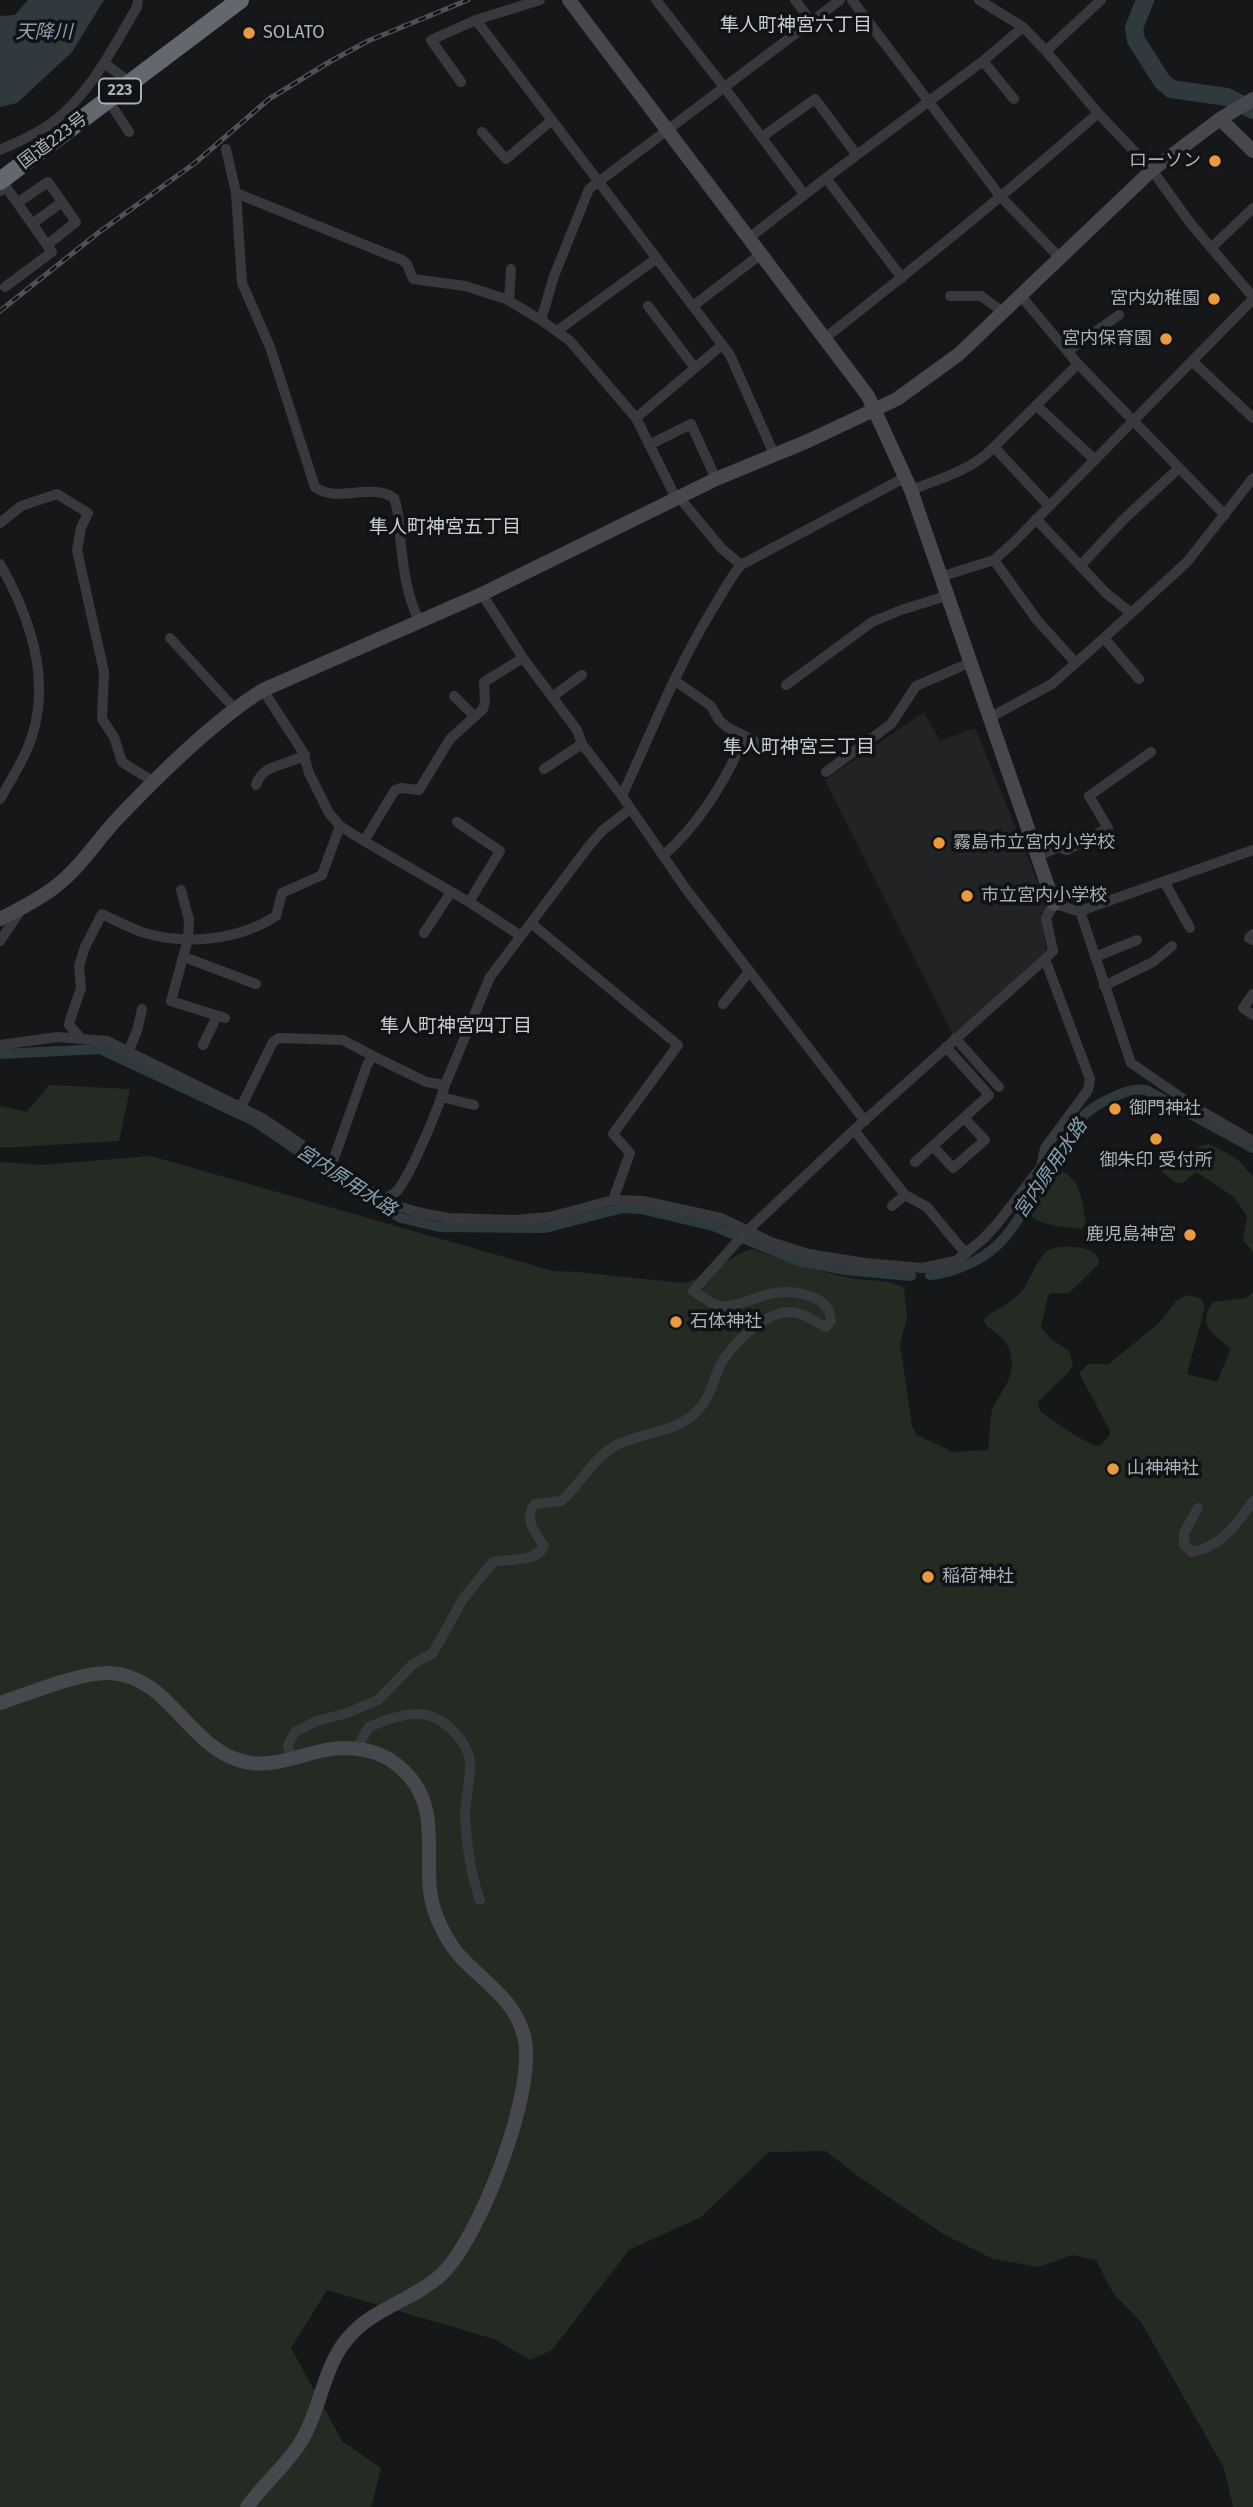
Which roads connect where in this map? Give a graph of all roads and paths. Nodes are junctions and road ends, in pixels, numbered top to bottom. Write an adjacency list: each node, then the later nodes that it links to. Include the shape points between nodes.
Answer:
1 (138, 0): 16 (street)
2 (240, 0): 18 (highway, 国道223号 / 223)
3 (540, 0): 11 (street)
4 (569, 0): 27 (street)
5 (656, 0): 19 (street)
6 (794, 0): 12 (street)
7 (840, 0): 12 (street)
8 (852, 0): 22 (street)
9 (979, 0): 13 (street)
10 (1101, 0): 14 (street)
11 (475, 20): 17 (street, via 431,40); 26 (street)
12 (812, 22): 19 (street)
13 (1023, 27): 14 (street); 15 (street)
14 (1046, 51): 24 (street)
15 (983, 61): 20 (street); 22 (street)
16 (104, 63): 18 (street); 32 (street, via 54,121)
17 (461, 82)
18 (131, 83): 21 (highway, 国道223号 / 223)
19 (724, 87): 27 (street); 30 (street)
20 (1014, 99)
21 (108, 100): 28 (street); 37 (highway, 国道223号 / 223)
22 (928, 100): 34 (street); 42 (street)
23 (1248, 102): 25 (street)
24 (1098, 113): 35 (street); 42 (street)
25 (1220, 119): 33 (street); 35 (street)
26 (552, 120): 29 (street, via 506,159); 38 (street)
27 (667, 130): 38 (street); 47 (street)
28 (130, 132)
29 (482, 132)
30 (762, 137): 34 (street, via 815,99); 41 (street)
31 (226, 149): 40 (street)
32 (0, 150)
33 (1253, 151)
34 (856, 155): 36 (street)
35 (1152, 170): 49 (street); 52 (street)
36 (826, 177): 41 (street); 54 (street)
37 (0, 181)
38 (599, 181): 51 (street); 64 (street, via 589,190)
39 (0, 191): 44 (street, via 6,187)
40 (236, 194): 59 (street, via 402,260 413,279 465,286); 98 (street, via 242,282 270,348 315,487 326,493 382,493 394,498 407,584)
41 (804, 194): 47 (street)
42 (1000, 195): 52 (street); 54 (street)
43 (62, 202): 44 (street, via 48,182); 46 (street); 48 (street, via 76,222)
44 (18, 203): 46 (street)
45 (1253, 208): 49 (street)
46 (32, 224): 48 (street)
47 (749, 238): 50 (street)
48 (47, 245): 55 (street, via 52,252)
49 (1212, 247): 58 (street)
50 (761, 254): 61 (street); 66 (street)
51 (657, 258): 61 (street); 65 (street)
52 (1060, 258): 57 (street)
53 (511, 269): 59 (street)
54 (902, 278): 66 (street)
55 (5, 287)
56 (950, 296): 62 (street, via 981,296)
57 (1021, 296): 62 (street); 68 (street)
58 (1253, 298): 69 (street)
59 (509, 300): 64 (street)
60 (648, 306): 71 (street)
61 (693, 306): 67 (street)
62 (1004, 313): 73 (street, via 960,354)
63 (1119, 315): 68 (street)
64 (541, 320): 65 (street)
65 (557, 331): 74 (street)
66 (825, 338): 73 (street)
67 (722, 345): 71 (street); 79 (street)
68 (1068, 351): 70 (street)
69 (1192, 361): 75 (street); 76 (street)
70 (1078, 364): 72 (street); 76 (street)
71 (695, 368): 74 (street)
72 (1036, 405): 78 (street); 80 (street)
73 (876, 411): 79 (street); 84 (street)
74 (636, 418): 77 (street)
75 (1253, 418)
76 (1133, 422): 80 (street); 81 (street)
77 (649, 445): 83 (street, via 691,424); 85 (street)
78 (994, 447): 84 (street, via 968,467); 86 (street)
79 (774, 454): 83 (street)
80 (1095, 460): 86 (street)
81 (1179, 468): 87 (street); 93 (street)
82 (1253, 478): 87 (street)
83 (716, 479): 85 (street)
84 (907, 484): 92 (street); 94 (street)
85 (676, 498): 92 (street); 95 (street)
86 (1049, 506): 88 (street)
87 (1225, 515): 97 (street, via 1187,562)
88 (1036, 519): 90 (street); 93 (street)
89 (0, 523): 121 (street, via 21,506 57,494 88,513 77,550 104,672 102,720 114,737 122,762)
90 (994, 560): 94 (street); 103 (street)
91 (0, 564): 124 (street, via 26,620 40,676 31,738)
92 (741, 565): 106 (street, via 726,583)
93 (1080, 566): 97 (street)
94 (940, 577): 96 (street)
95 (482, 594): 98 (street); 101 (street)
96 (946, 596): 102 (street); 107 (street, via 872,622)
97 (1131, 613): 100 (street)
98 (420, 622): 108 (street)
99 (170, 638): 111 (street)
100 (1104, 638): 103 (street); 105 (street)
101 (523, 658): 110 (street); 112 (street, via 484,682 483,709)
102 (970, 663): 113 (street); 120 (street, via 916,687 891,724)
103 (1075, 663): 113 (street, via 1052,684)
104 (582, 675): 110 (street)
105 (1139, 679)
106 (674, 680): 114 (street, via 711,706 722,724); 123 (street)
107 (786, 685)
108 (263, 690): 111 (street); 118 (street)
109 (454, 696): 112 (street)
110 (552, 697): 115 (street)
111 (234, 708): 121 (street)
112 (474, 716): 128 (street, via 450,739 419,790 401,788 393,793)
113 (989, 718): 131 (street)
114 (744, 738): 116 (street); 130 (street, via 705,810)
115 (582, 744): 119 (street); 123 (street)
116 (764, 746)
117 (1151, 752): 131 (street, via 1089,796 1108,828 1068,850 1059,847)
118 (305, 755): 122 (street, via 268,768); 127 (street, via 322,800)
119 (544, 769)
120 (826, 772)
121 (154, 782): 137 (street, via 65,879)
122 (256, 785)
123 (622, 796): 125 (street)
124 (0, 799)
125 (631, 809): 130 (street); 140 (street, via 595,839)
126 (457, 821): 135 (street, via 500,851)
127 (340, 826): 128 (street); 145 (street, via 323,873 282,893 275,917 246,930)
128 (364, 841): 134 (street)
129 (1253, 850): 132 (street)
130 (664, 855): 153 (street)
131 (1037, 856): 136 (street)
132 (1165, 883): 138 (street); 141 (street)
133 (181, 890): 145 (street, via 189,919)
134 (452, 892): 135 (street); 142 (street)
135 (469, 902): 144 (street)
136 (1054, 904): 138 (street); 152 (street, via 1046,918 1054,951)
137 (24, 906): 139 (street); 148 (street)
138 (1080, 911): 151 (street)
139 (2, 915)
140 (531, 923): 144 (street); 181 (street, via 678,1045 613,1134 630,1153)
141 (1190, 928)
142 (424, 933)
143 (1253, 934): 147 (street)
144 (521, 936): 167 (street, via 490,976)
145 (188, 939): 150 (street); 160 (street, via 143,933 102,914 79,966 81,988 69,1020)
146 (1137, 940): 151 (street)
147 (1253, 940)
148 (0, 941)
149 (1172, 946): 155 (street, via 1153,962)
150 (184, 957): 154 (street); 163 (street, via 171,1001 221,1017)
151 (1095, 957): 155 (street)
152 (1045, 959): 161 (street); 184 (street, via 1090,1079 1088,1090 1045,1148 1041,1167 997,1224)
153 (749, 972): 157 (street); 173 (street)
154 (256, 984)
155 (1104, 986): 175 (street, via 1131,1063)
156 (1253, 994): 159 (street, via 1243,1009)
157 (723, 1004)
158 (142, 1009): 165 (street)
159 (1253, 1014)
160 (80, 1037): 162 (street); 165 (street, via 107,1041)
161 (955, 1038): 164 (street); 168 (street)
162 (0, 1045)
163 (203, 1045)
164 (946, 1047): 172 (street, via 989,1095); 173 (street)
165 (128, 1052): 171 (street)
166 (373, 1056): 167 (street, via 426,1082); 171 (street, via 343,1040 279,1038); 178 (street)
167 (445, 1085): 169 (street)
168 (999, 1087)
169 (442, 1097): 170 (street); 180 (street, via 402,1183)
170 (474, 1105)
171 (240, 1107): 178 (street)
172 (964, 1118): 176 (street); 176 (street, via 985,1139 953,1168)
173 (865, 1121): 174 (street)
174 (854, 1130): 179 (street); 183 (street)
175 (1253, 1141)
176 (933, 1146): 177 (street)
177 (915, 1162)
178 (332, 1164): 180 (street)
179 (905, 1195): 182 (street); 184 (street, via 927,1207)
180 (384, 1199): 181 (street, via 433,1216 502,1220 550,1217)
181 (613, 1200): 183 (street, via 693,1211)
182 (892, 1206)
183 (747, 1231): 184 (street, via 791,1249 873,1264 930,1267 949,1264); 189 (street, via 693,1291 726,1307 773,1293 795,1292 825,1305 831,1313 826,1327 795,1312 760,1322 720,1365 713,1390 690,1418 613,1447 561,1501 535,1504 529,1518 544,1546 541,1552 493,1562 463,1599 433,1653 413,1664 378,1700 295,1732 288,1745)
184 (966, 1254)
185 (1253, 1501): 186 (street, via 1234,1528 1216,1543 1192,1552 1184,1545 1184,1533)
186 (1198, 1508)
187 (0, 1703): 189 (street, via 108,1673 130,1678 161,1695 217,1752 260,1764)
188 (356, 1749): 189 (street); 190 (street, via 369,1727 400,1714 424,1713 445,1721 462,1740 470,1761 465,1814 468,1847); 191 (street, via 389,1757 419,1788 428,1815 434,1912 459,1955 518,2017 527,2051 524,2084 484,2207 464,2246 423,2289 377,2312 350,2335 331,2364 302,2441)
189 (291, 1758)
190 (480, 1900)
191 (247, 2507)

